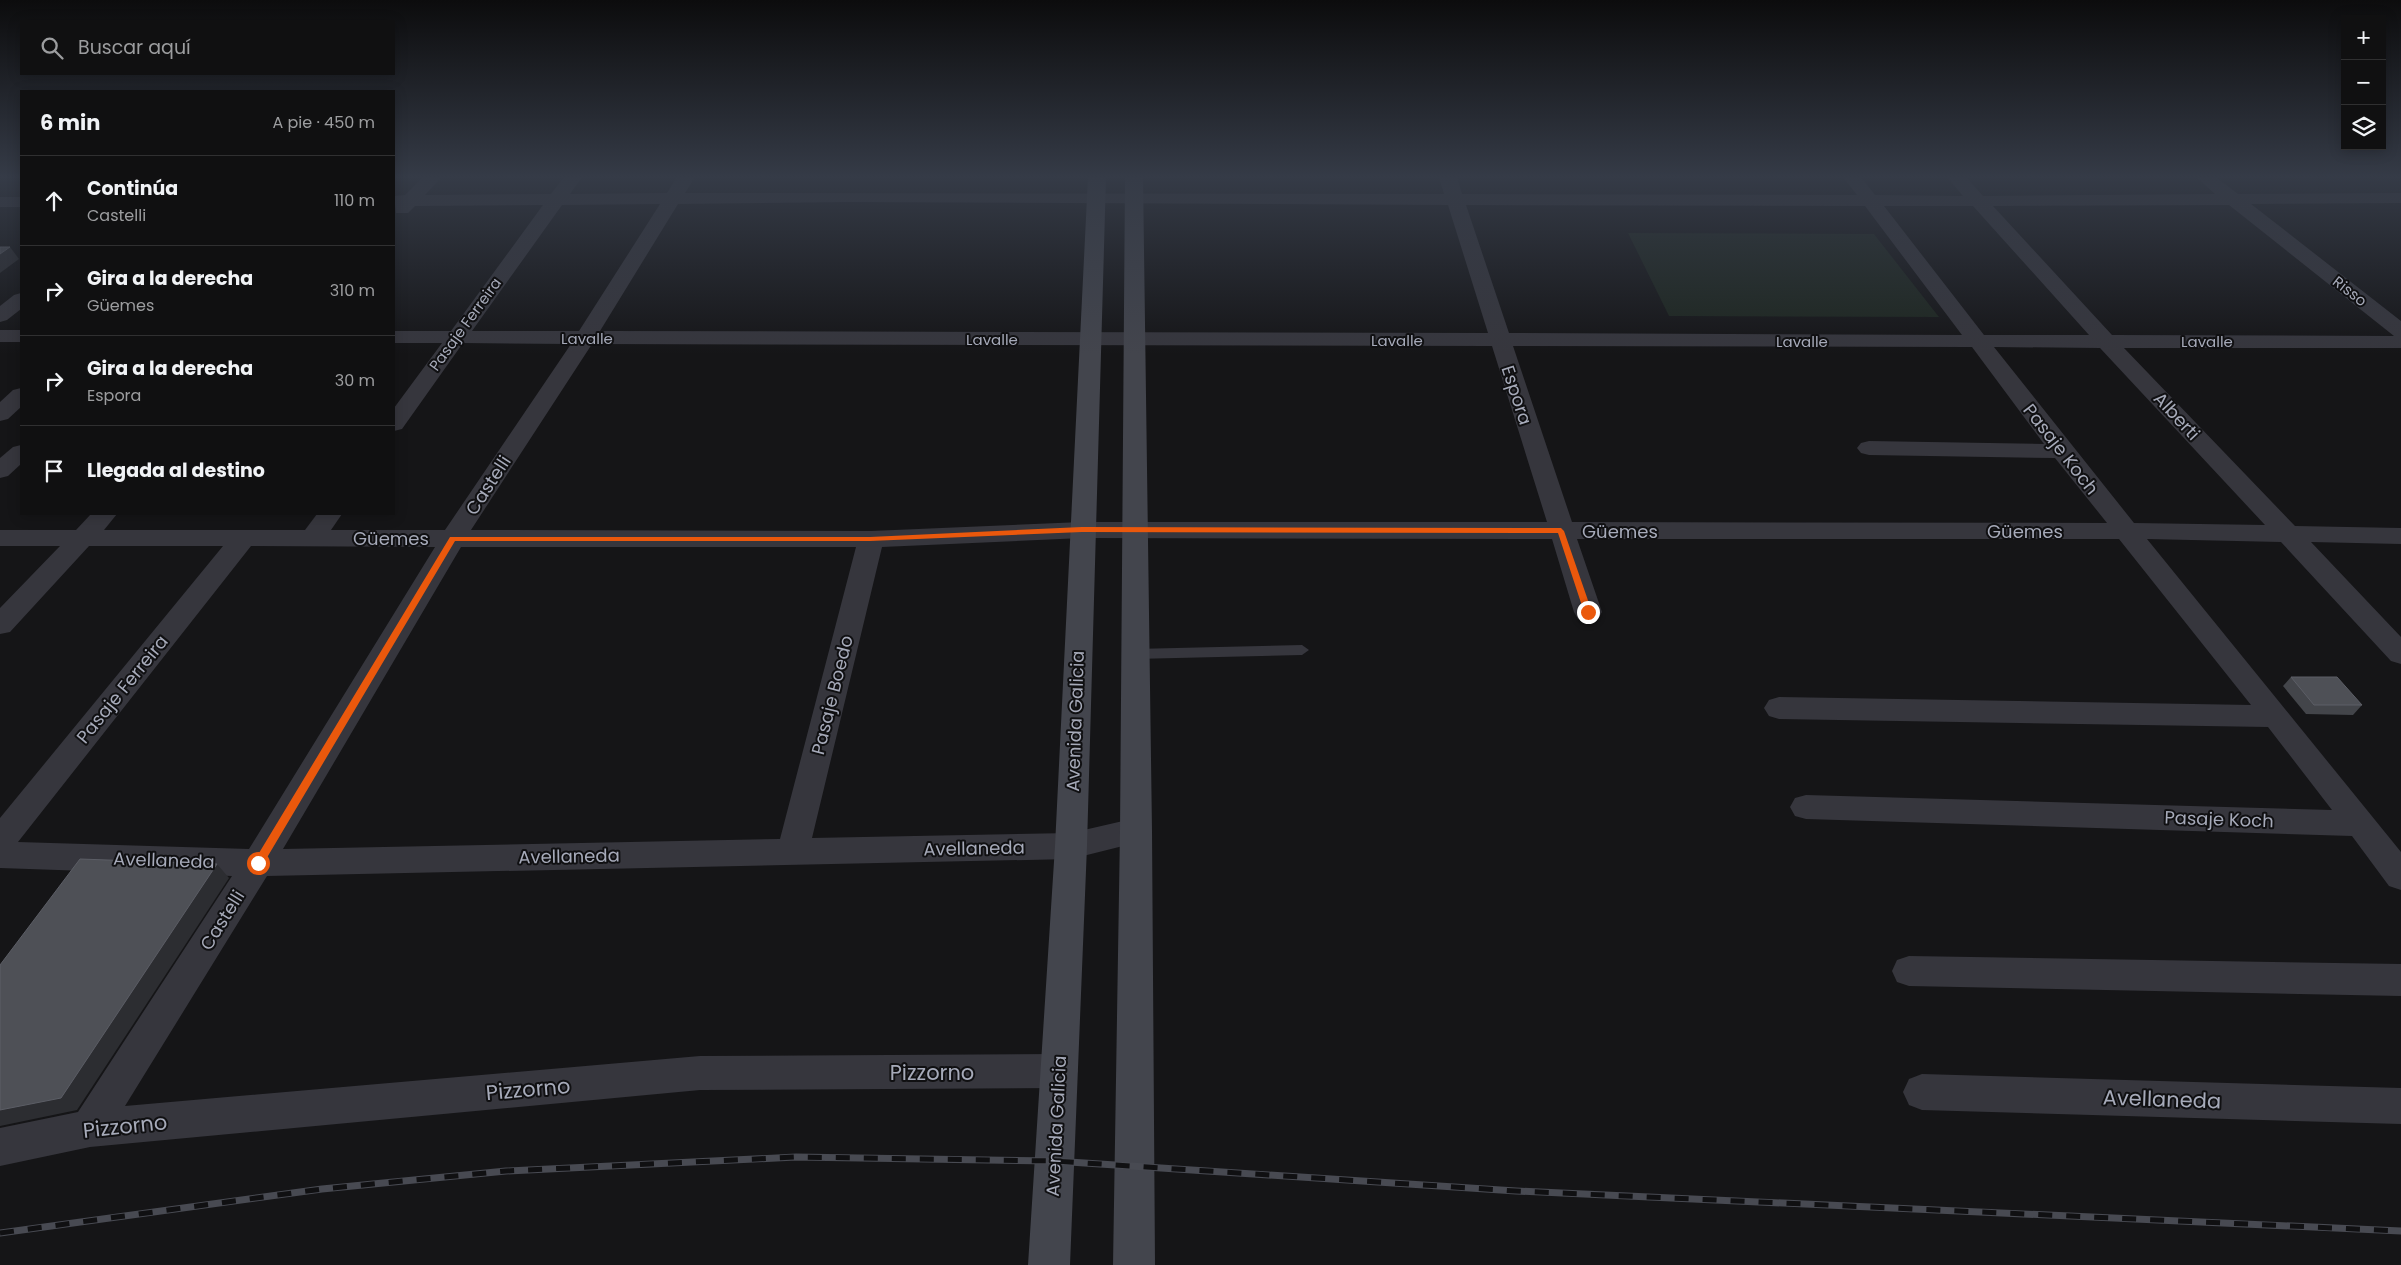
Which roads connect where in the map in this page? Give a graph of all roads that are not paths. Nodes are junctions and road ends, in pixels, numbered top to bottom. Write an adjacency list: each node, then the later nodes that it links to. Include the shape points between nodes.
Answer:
1 (530, 236): 15 (street, Pasaje Ferreira)
2 (650, 236): 16 (street, Castelli)
3 (1094, 236): 17 (main road, Avenida Galicia)
4 (1134, 236): 18 (main road)
5 (1467, 236): 19 (street, Espora)
6 (1897, 236): 20 (street, Pasaje Koch)
7 (2010, 236): 21 (street, Alberti)
8 (2281, 236): 11 (street, Risso)
9 (20, 300): 10 (street)
10 (0, 316)
11 (2401, 331)
12 (0, 336): 13 (street)
13 (20, 336)
14 (395, 337): 15 (street, Lavalle)
15 (455, 338): 16 (street, Lavalle); 25 (street, Pasaje Ferreira)
16 (585, 338): 17 (street, Lavalle); 42 (street, Castelli)
17 (1089, 339): 18 (street, Lavalle); 32 (main road, Avenida Galicia)
18 (1135, 339): 19 (street, Lavalle); 33 (main road)
19 (1500, 340): 20 (street, Lavalle); 34 (street, Espora)
20 (1978, 341): 21 (street, Lavalle); 27 (street, Pasaje Koch)
21 (2106, 341): 22 (street, Lavalle); 36 (street, Alberti)
22 (2401, 342)
23 (20, 396): 24 (street)
24 (0, 414)
25 (395, 423)
26 (1869, 448): 27 (street)
27 (2062, 450): 35 (street, Pasaje Koch)
28 (20, 453): 29 (street)
29 (0, 471)
30 (104, 515): 39 (street)
31 (329, 515): 41 (street)
32 (1082, 530): 33 (street, Güemes); 43 (street, Güemes); 55 (main road, Avenida Galicia)
33 (1134, 530): 34 (street, Güemes); 47 (main road)
34 (1561, 531): 35 (street, Güemes); 44 (street, Espora)
35 (2126, 531): 36 (street, Güemes); 50 (street, Pasaje Koch)
36 (2289, 534): 37 (street, Güemes); 48 (street, Alberti)
37 (2401, 536)
38 (0, 538): 39 (street, Güemes)
39 (82, 538): 40 (street, Güemes); 45 (street)
40 (244, 538): 41 (street, Güemes); 54 (street, Pasaje Ferreira)
41 (313, 538): 42 (street, Güemes)
42 (453, 538): 43 (street, Güemes); 58 (street, Castelli)
43 (870, 539): 56 (street, Pasaje Boedo)
44 (1588, 612)
45 (0, 626)
46 (1302, 650): 47 (lane)
47 (1134, 654): 53 (main road)
48 (2401, 654)
49 (1779, 708): 50 (street)
50 (2276, 716): 52 (street, Pasaje Koch)
51 (1806, 807): 52 (street, Pasaje Koch)
52 (2361, 824): 59 (street, Pasaje Koch)
53 (1136, 831): 55 (street, Avellaneda); 68 (main road)
54 (0, 841)
55 (1071, 846): 56 (street, Avellaneda); 62 (main road, Avenida Galicia)
56 (793, 852): 58 (street, Avellaneda)
57 (0, 855): 58 (street, Avellaneda)
58 (258, 863): 65 (street, Castelli)
59 (2401, 876)
60 (1909, 971): 61 (street)
61 (2401, 980)
62 (1059, 1071): 65 (street, Pizzorno, via 700,1073); 67 (main road, Avenida Galicia)
63 (1922, 1092): 64 (street, Avellaneda)
64 (2401, 1106)
65 (90, 1128): 66 (street, Pizzorno)
66 (0, 1147)
67 (1049, 1265)
68 (1134, 1265)

